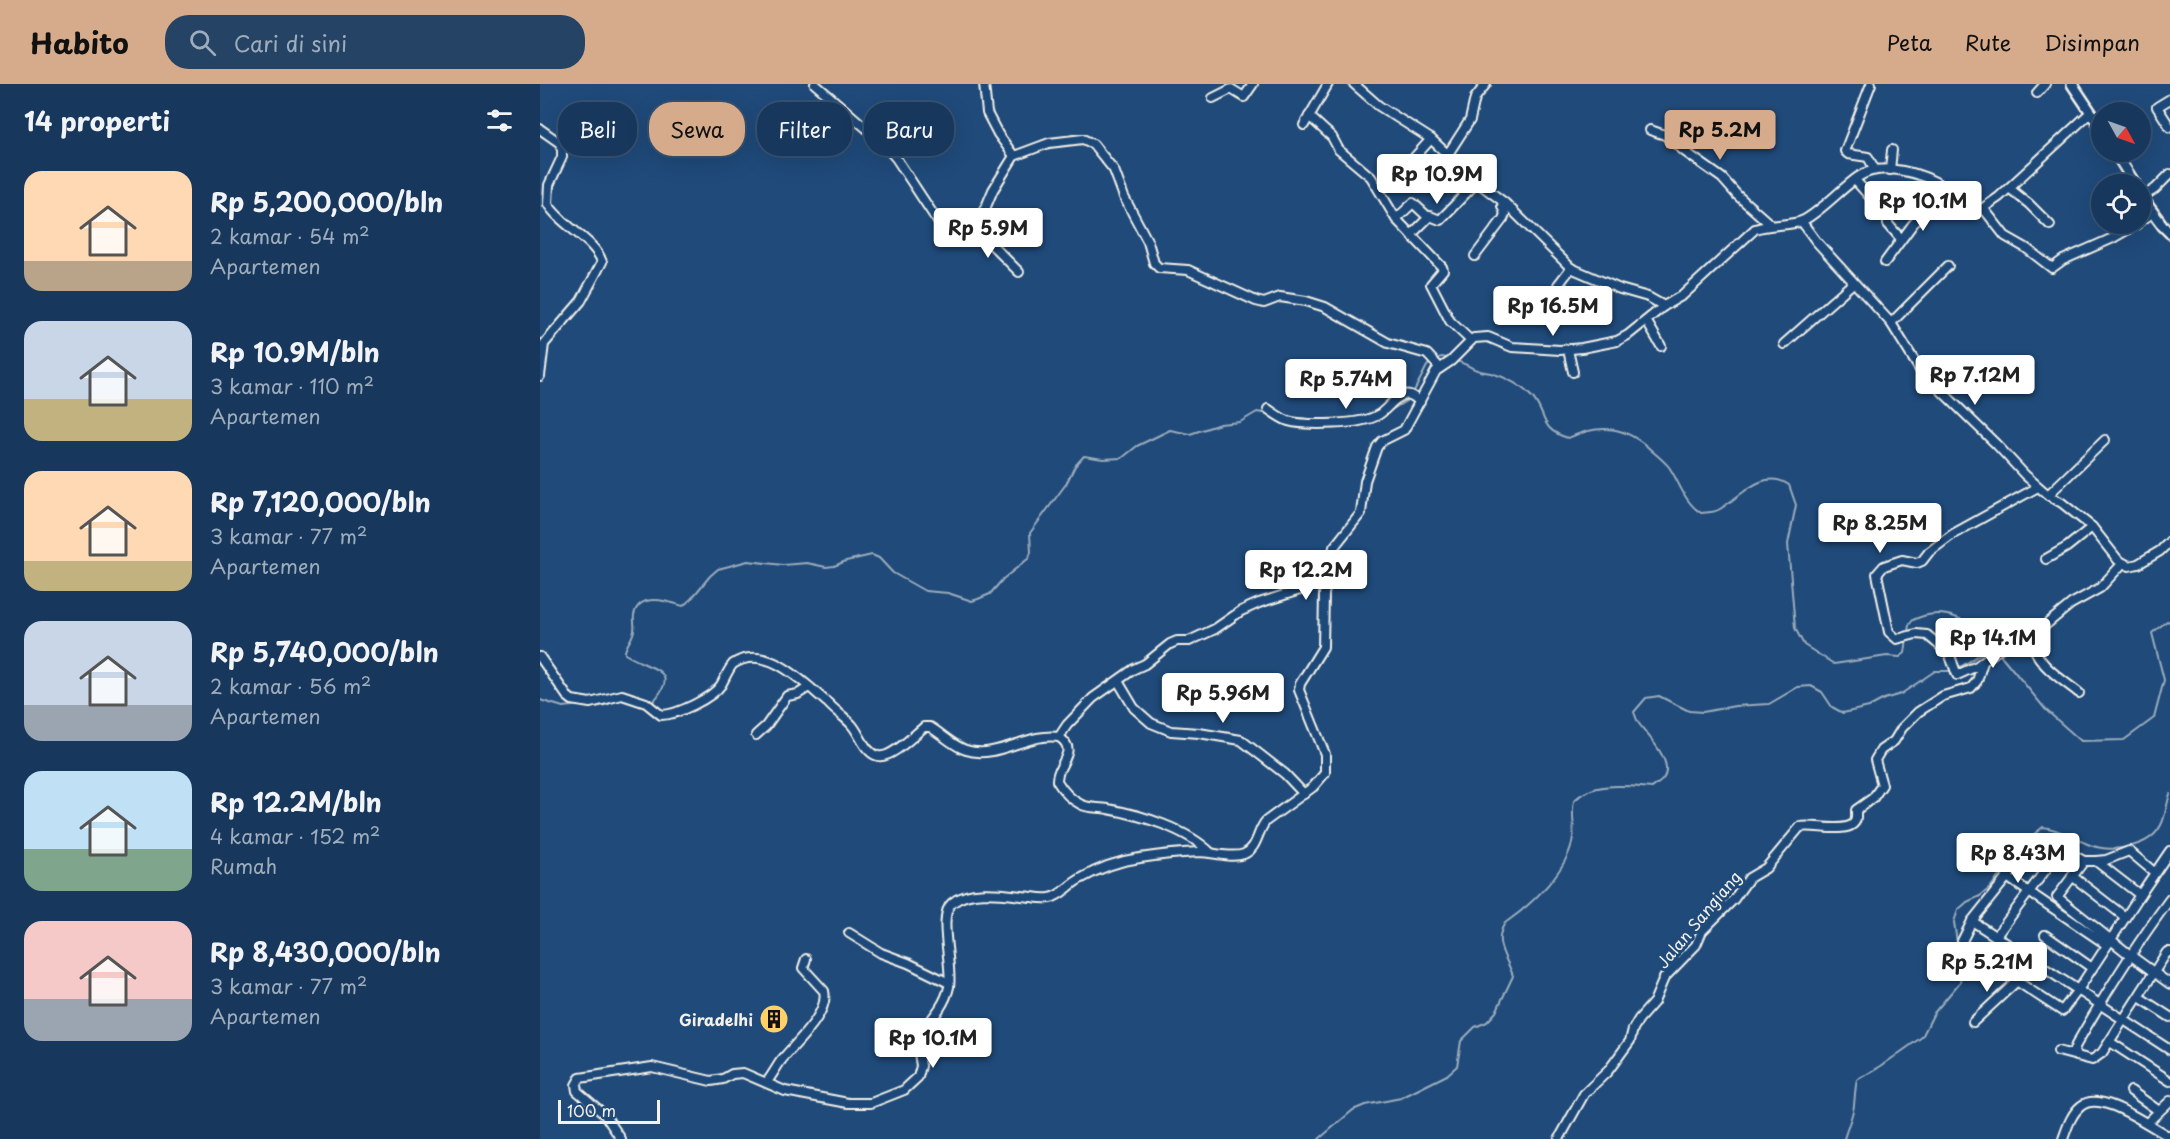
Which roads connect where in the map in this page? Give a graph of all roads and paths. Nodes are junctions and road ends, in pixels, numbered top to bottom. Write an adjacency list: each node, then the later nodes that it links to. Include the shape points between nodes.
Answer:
1 (815, 84): 41 (street, via 896,158 950,240 962,240)
2 (984, 84): 22 (street, via 986,110)
3 (1252, 84): 11 (street, via 1244,97 1231,89)
4 (1328, 84): 14 (street)
5 (1354, 84): 19 (street, via 1379,106)
6 (1486, 84): 21 (street, via 1475,98 1470,120)
7 (1871, 84): 23 (street, via 1845,151 1868,157)
8 (2046, 84): 10 (street)
9 (2072, 84): 13 (main road)
10 (2037, 93)
11 (1214, 98)
12 (2170, 99): 16 (street, via 2157,107)
13 (2091, 112): 29 (street)
14 (1309, 116): 15 (street); 37 (street, via 1332,137 1339,150 1371,177)
15 (1304, 125)
16 (2170, 127)
17 (540, 129): 62 (street, via 560,143 562,150 549,185 548,204 558,218 592,246 602,262 581,301 544,344)
18 (1650, 130): 39 (street, via 1665,135 1722,178)
19 (1431, 139): 21 (street); 25 (street)
20 (1892, 150): 24 (street)
21 (1448, 154): 28 (street)
22 (1014, 156): 41 (street); 60 (street, via 1049,143 1088,140 1114,170 1159,268 1188,270 1264,303 1281,297 1325,307 1388,343 1426,354)
23 (1875, 170): 24 (street); 27 (street)
24 (1890, 170): 30 (street, via 1917,175)
25 (1402, 171)
26 (2170, 174): 31 (street)
27 (1855, 180): 38 (street); 45 (street, via 1887,216 1888,224)
28 (1477, 182): 32 (street); 36 (street, via 1440,220)
29 (2009, 188): 33 (street); 40 (street)
30 (1946, 189): 33 (street, via 1972,213); 45 (street)
31 (2151, 191)
32 (1503, 202): 46 (street, via 1503,219); 49 (street)
33 (1984, 209): 43 (street, via 2005,236 2052,268)
34 (2151, 210): 35 (main road)
35 (2153, 213): 42 (main road)
36 (1428, 217): 37 (street, via 1413,203); 44 (street)
37 (1396, 219): 44 (street)
38 (1802, 222): 39 (street); 51 (street)
39 (1771, 225): 53 (street, via 1755,229 1699,283)
40 (2050, 225)
41 (973, 230): 50 (street)
42 (2170, 233)
43 (2120, 234)
44 (1411, 235): 56 (street, via 1443,268 1431,284 1450,321)
45 (1901, 239): 47 (street)
46 (1475, 256)
47 (1885, 262)
48 (1947, 266): 55 (street)
49 (1571, 268): 52 (street); 53 (street)
50 (1019, 272)
51 (1853, 283): 55 (street); 57 (street)
52 (1558, 285)
53 (1664, 306): 54 (street)
54 (1647, 322): 58 (street); 59 (street, via 1609,344)
55 (1891, 323): 66 (street, via 1920,370)
56 (1470, 340): 59 (street, via 1488,337 1512,347); 60 (street, via 1454,358)
57 (1784, 344)
58 (1661, 346)
59 (1568, 350): 61 (street)
60 (1438, 366): 63 (street)
61 (1573, 372)
62 (540, 376)
63 (1415, 398): 64 (street, via 1397,399 1378,415 1349,423 1295,422); 72 (street, via 1404,430 1378,444 1365,481 1361,513 1334,547)
64 (1268, 409)
65 (2105, 440): 67 (street)
66 (2038, 487): 67 (street); 75 (street, via 1953,534 1922,561 1902,560 1878,572 1891,635 1897,639 1927,635 1949,653 1956,672)
67 (2048, 495): 68 (street)
68 (2092, 527): 70 (street); 71 (street)
69 (2170, 541): 71 (street, via 2149,559 2130,566)
70 (2046, 559)
71 (2123, 564): 73 (street, via 2100,588 2071,604 2043,628 2033,639)
72 (1327, 574): 76 (street, via 1315,572 1300,590 1241,611 1189,641 1173,643); 81 (street, via 1323,647 1299,690 1325,754 1326,769)
73 (2033, 646): 75 (street, via 2003,646); 78 (street, via 2048,668)
74 (540, 657): 77 (street, via 572,700 591,703 622,695 646,703 661,715 698,703 720,686 733,664 743,659 771,661)
75 (1983, 662): 125 (street, Jalan Sangiang, via 1971,688 1926,706 1881,750 1875,760 1882,785 1873,798 1856,810 1851,825 1800,827 1766,868 1749,878 1702,930 1696,945 1664,978 1654,1002 1633,1029 1630,1041 1608,1071 1584,1094)
76 (1118, 681): 80 (street, via 1093,698); 81 (street, via 1134,708 1151,723 1170,731 1241,740)
77 (809, 687): 79 (street, via 787,696); 80 (street, via 852,724 870,751 878,756 886,756 924,727 974,752)
78 (2079, 693)
79 (756, 735)
80 (1059, 737): 84 (street, via 1069,750 1057,781 1069,797 1082,805 1134,815 1191,836)
81 (1304, 794): 84 (street, via 1266,821 1248,852 1234,856)
82 (2062, 848): 85 (street); 89 (street, via 2043,838 2036,841); 90 (street)
83 (2170, 851): 87 (street)
84 (1211, 853): 105 (street, via 1139,858 1107,865 1050,898 994,893 957,899 944,917)
85 (2084, 861): 86 (street); 88 (street)
86 (2096, 861): 87 (street, via 2129,851); 91 (street)
87 (2154, 872): 91 (street)
88 (2072, 876): 93 (street); 98 (street, via 2057,897)
89 (2007, 877): 90 (street); 94 (street)
90 (2028, 891): 97 (street); 98 (street)
91 (2140, 895): 93 (street)
92 (2170, 899): 100 (street)
93 (2125, 917): 98 (street)
94 (1972, 921): 97 (street); 104 (street, via 1963,944)
95 (849, 933): 105 (street, via 882,953)
96 (2045, 935): 102 (street)
97 (1996, 936): 107 (street)
98 (2109, 943): 100 (street); 102 (street)
99 (2170, 952): 103 (street)
100 (2130, 955): 103 (street); 109 (street)
101 (806, 959): 117 (street, via 803,968 824,991 823,1005)
102 (2092, 968): 107 (street)
103 (2154, 973): 106 (street); 108 (street)
104 (2017, 981): 107 (street, via 2062,1011); 112 (street)
105 (949, 983): 117 (street, via 937,1013 918,1036 921,1066 918,1077 904,1090 871,1103 848,1103 785,1090)
106 (2170, 984)
107 (2078, 990): 109 (street)
108 (2139, 996): 110 (street); 111 (street)
109 (2099, 1005): 111 (street); 116 (street, via 2075,1047)
110 (2170, 1017)
111 (2124, 1020): 113 (street); 114 (street)
112 (1973, 1022)
113 (2110, 1042): 116 (street, via 2092,1060); 118 (street)
114 (2170, 1050)
115 (2058, 1051): 116 (street)
116 (2077, 1056)
117 (767, 1082): 124 (street, via 743,1074 711,1081 652,1067 580,1078 577,1091 605,1115)
118 (2170, 1082)
119 (2131, 1090): 121 (street)
120 (2170, 1101): 121 (street)
121 (2159, 1111): 122 (street)
122 (2146, 1123): 123 (street); 126 (street, via 2102,1102 2090,1101 2073,1115)
123 (2170, 1137)
124 (621, 1139)
125 (1559, 1139)
126 (2063, 1139)

